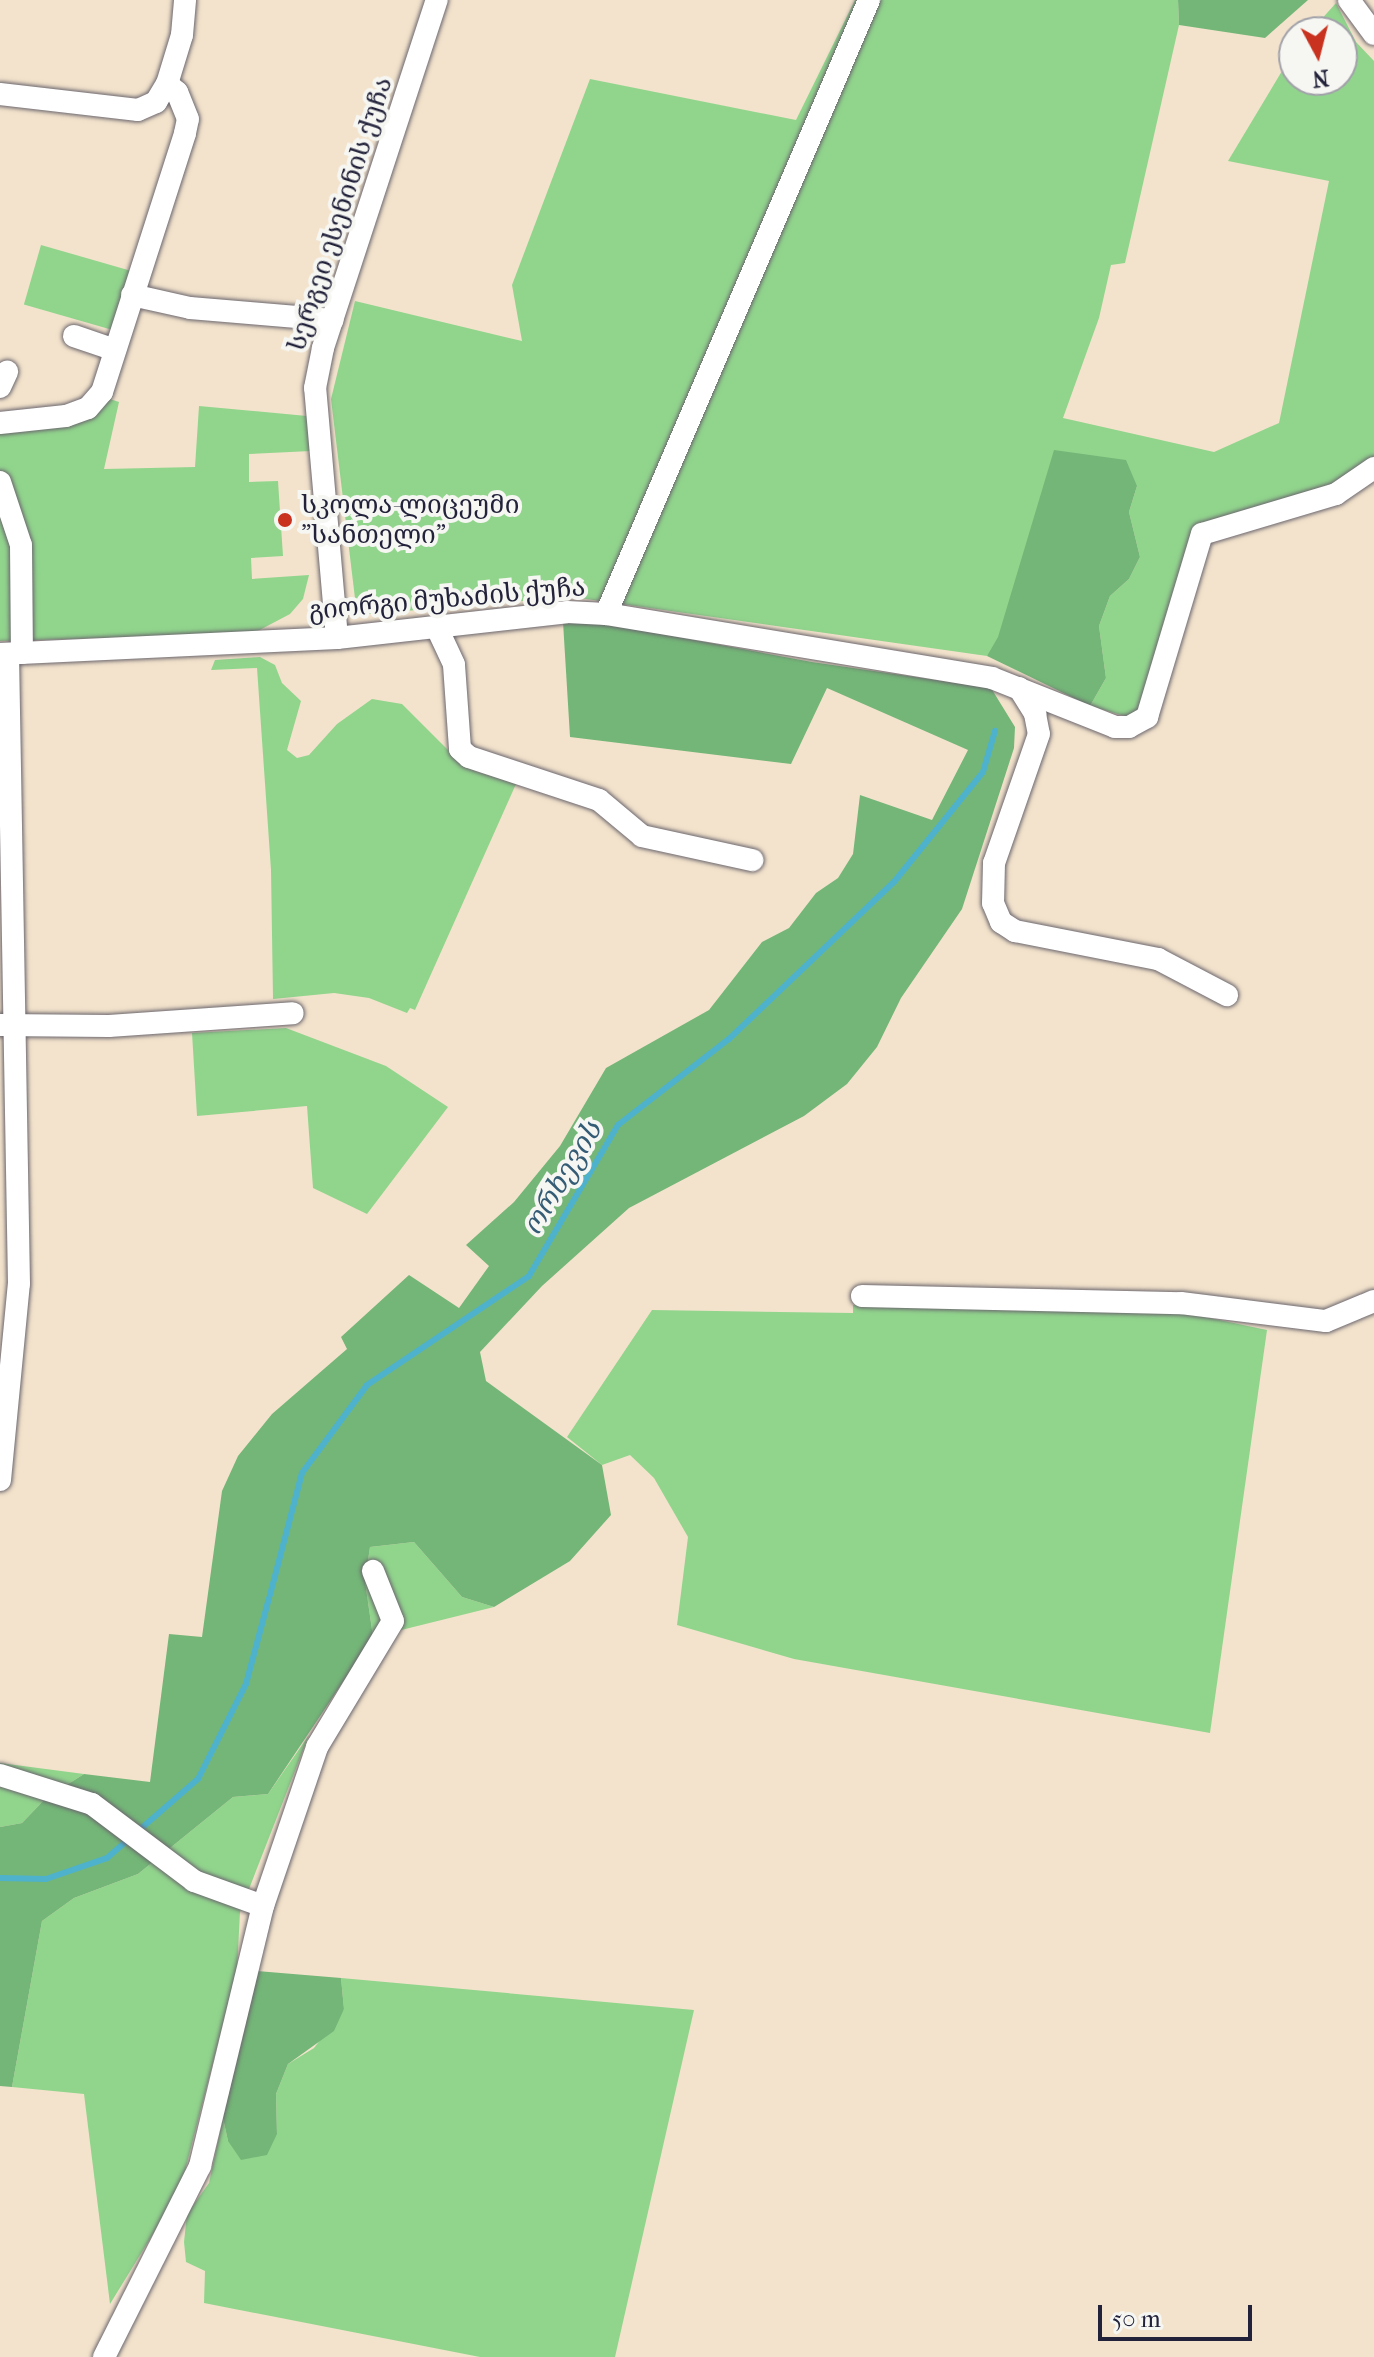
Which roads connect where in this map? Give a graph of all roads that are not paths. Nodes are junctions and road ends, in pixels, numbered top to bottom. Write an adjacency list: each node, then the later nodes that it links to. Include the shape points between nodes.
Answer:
1 (185, 0): 6 (street, via 182,35)
2 (437, 0): 9 (street, სერგეი ესენინის ქუჩა)
3 (869, 0): 15 (street)
4 (1349, 0): 5 (street)
5 (1374, 34)
6 (167, 84): 7 (street, via 156,102 138,110); 8 (street, via 177,92 188,119)
7 (0, 94)
8 (132, 295): 9 (street, via 190,308); 11 (street)
9 (332, 320): 17 (street, სერგეი ესენინის ქუჩა, via 315,388)
10 (74, 336): 11 (street)
11 (115, 350): 12 (street, via 102,392 88,408 39,421)
12 (0, 423)
13 (1374, 468): 19 (street, გიორგი მუხაძის ქუჩა, via 1336,494 1202,534 1141,724 1115,727)
14 (0, 482): 18 (street, via 21,545)
15 (606, 614): 16 (street, გიორგი მუხაძის ქუჩა, via 567,612); 19 (street, გიორგი მუხაძის ქუჩა, via 992,678)
16 (438, 630): 17 (street, გიორგი მუხაძის ქუჩა); 20 (street, via 454,665 460,749 469,757 599,800 642,836)
17 (337, 638): 18 (street, გიორგი მუხაძის ქუჩა)
18 (10, 654): 23 (street)
19 (1019, 688): 21 (street, via 1035,714 1039,734 994,863 991,886 1001,922 1015,931 1158,959)
20 (752, 860)
21 (1227, 995)
22 (293, 1013): 23 (street, via 109,1026)
23 (8, 1024): 24 (street)
24 (10, 1284): 27 (street)
25 (862, 1296): 26 (street, via 1181,1303 1326,1321)
26 (1374, 1301)
27 (0, 1480)
28 (373, 1571): 30 (street, via 393,1621 317,1747)
29 (0, 1775): 30 (street, via 92,1804 194,1881)
30 (263, 1906): 31 (street, via 200,2166)
31 (104, 2357)

